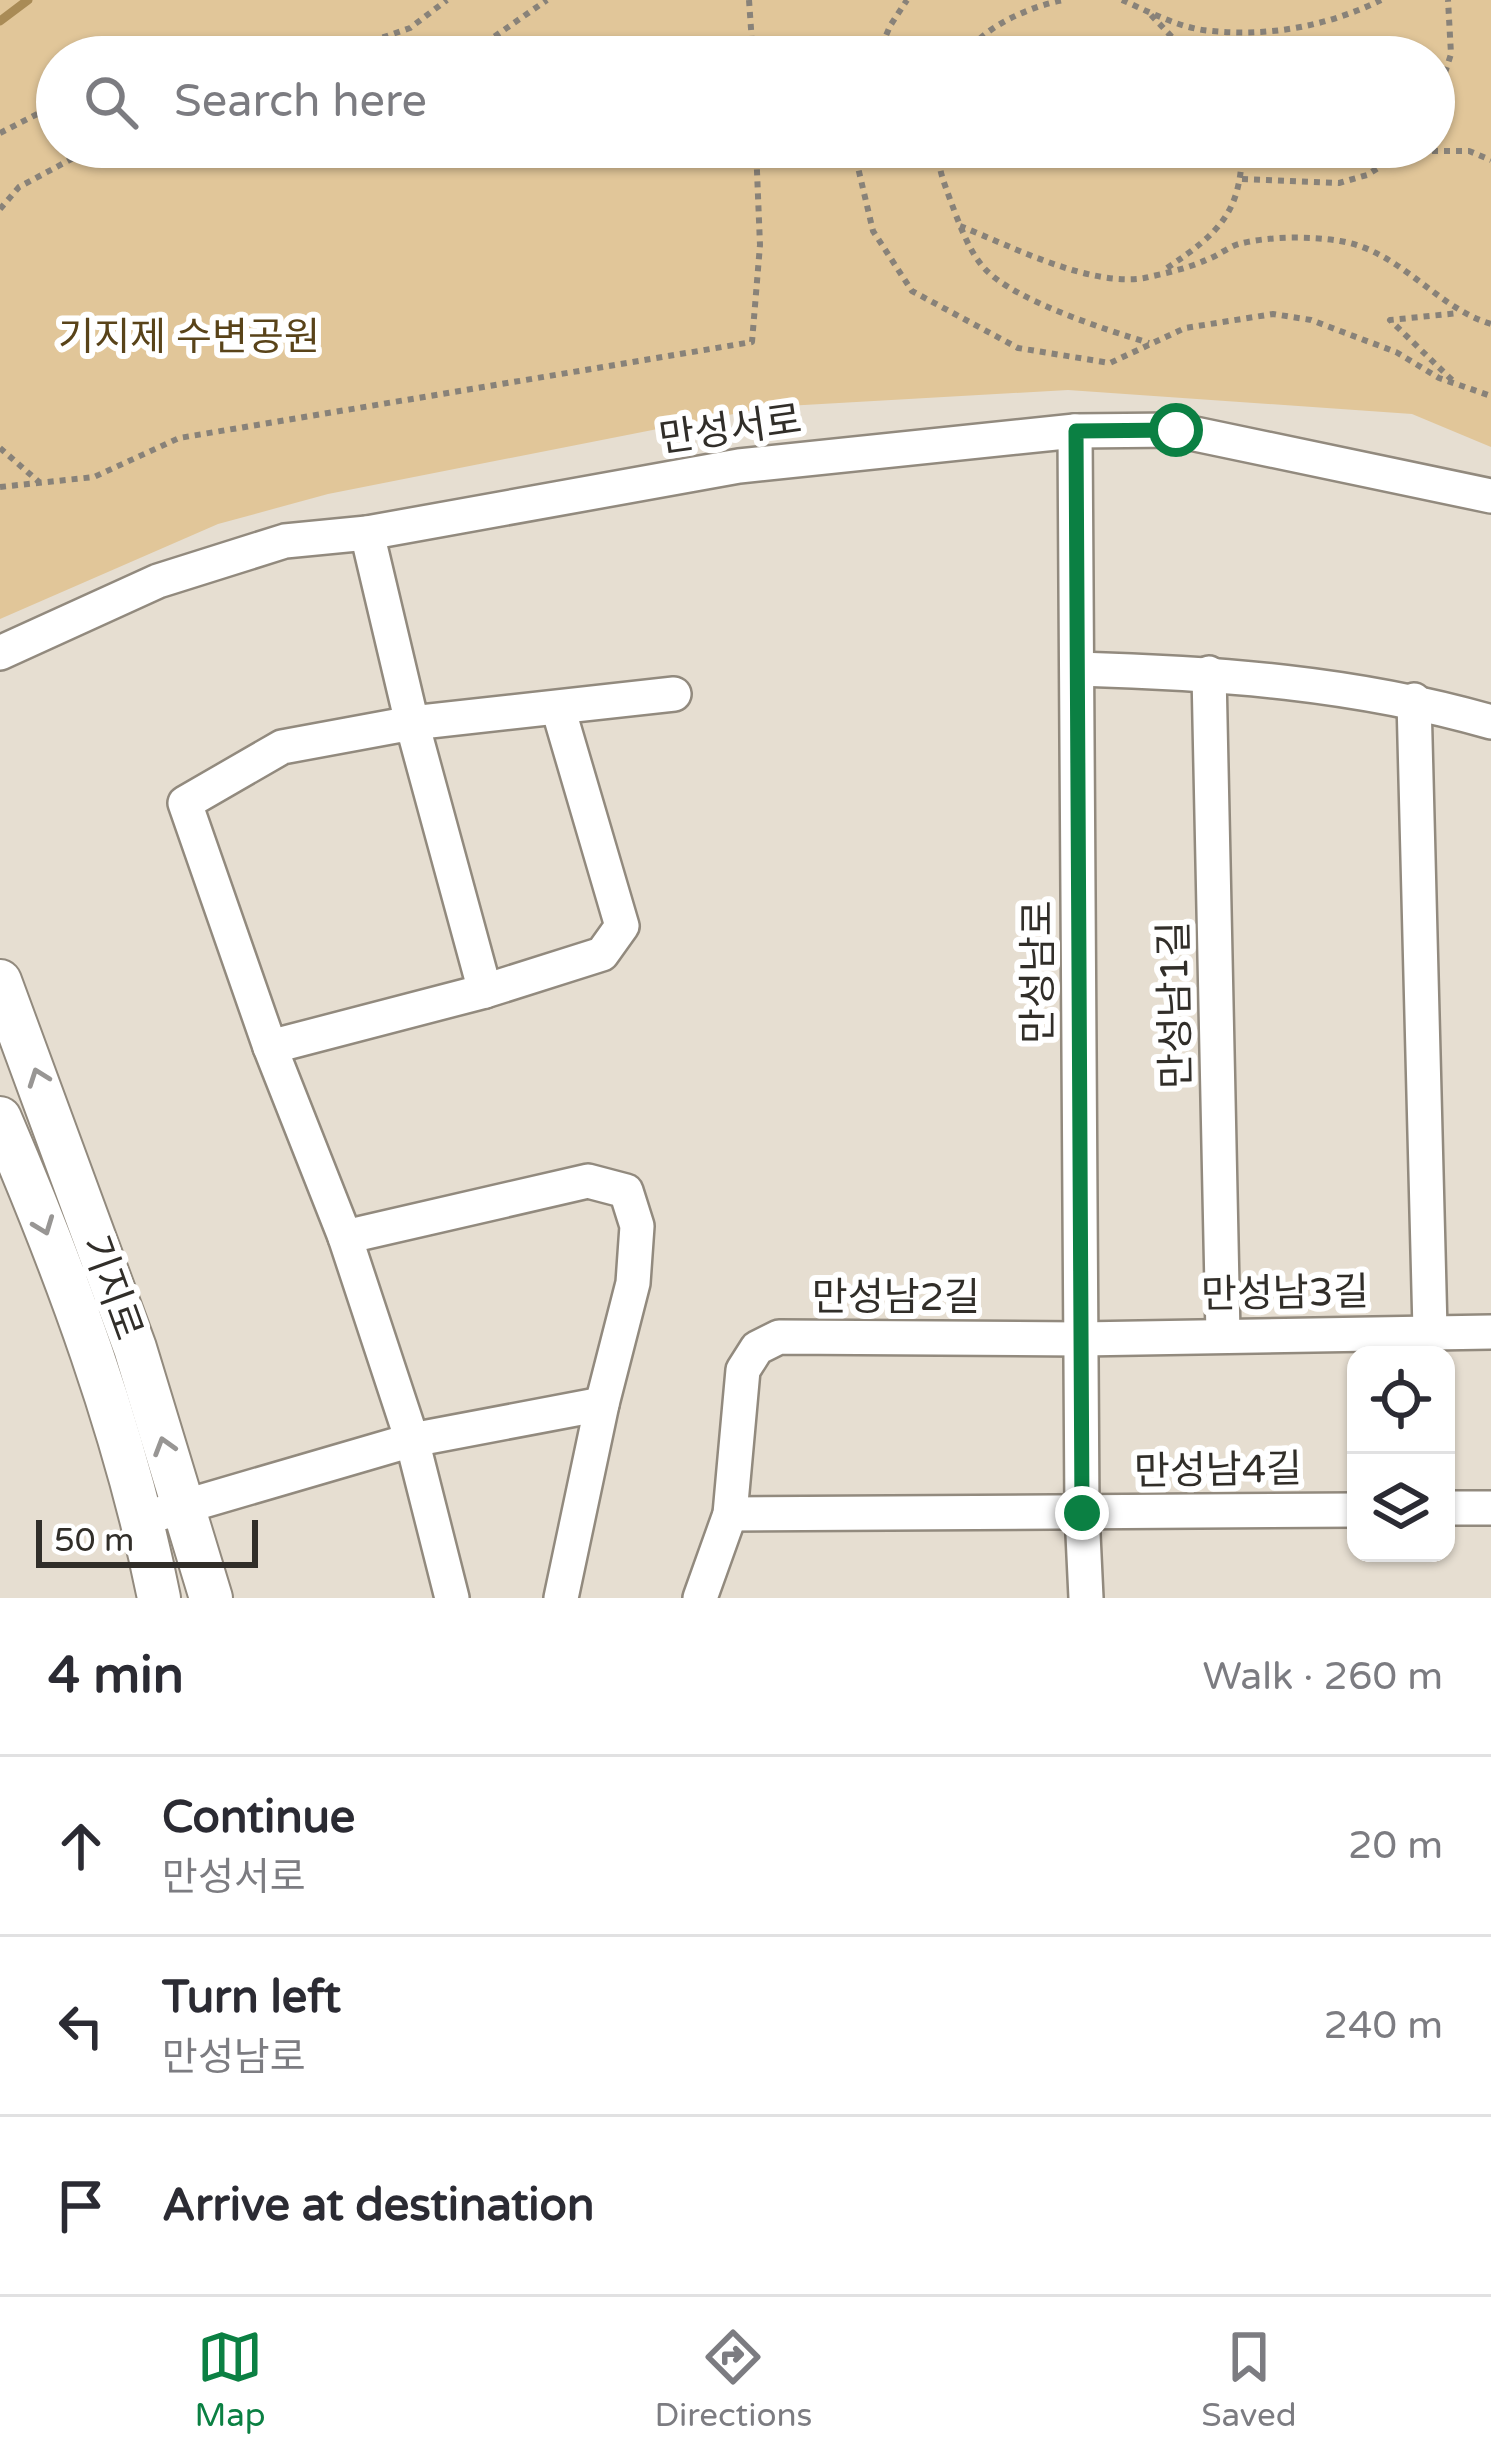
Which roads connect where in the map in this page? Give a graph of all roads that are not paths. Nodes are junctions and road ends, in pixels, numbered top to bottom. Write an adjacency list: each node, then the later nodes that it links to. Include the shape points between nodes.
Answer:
1 (1076, 431): 2 (street, 만성서로, via 1176,430); 3 (street, 만성서로, via 739,466); 5 (street, 만성남로)
2 (1491, 496)
3 (367, 533): 4 (street, 만성서로, via 285,541 158,580); 11 (street)
4 (0, 653)
5 (1078, 669): 6 (street); 20 (street, 만성남로)
6 (1209, 673): 8 (street); 19 (street, 만성남1길)
7 (674, 694): 9 (street)
8 (1414, 700): 10 (street); 17 (street)
9 (558, 707): 11 (street); 13 (street, via 622,926 602,954)
10 (1491, 722)
11 (412, 723): 13 (street); 14 (street, via 282,747 185,803)
12 (0, 981): 26 (street, 기지로, one-way to 12, via 135,1348)
13 (485, 991): 14 (street)
14 (270, 1047): 16 (street)
15 (0, 1118): 26 (street, 기지로, one-way to 26)
16 (345, 1237): 21 (street, via 588,1181 626,1191 637,1226 633,1283); 22 (street)
17 (1430, 1330): 18 (street, 만성남3길); 19 (street, 만성남3길)
18 (1491, 1332)
19 (1223, 1335): 20 (street, 만성남3길)
20 (1082, 1339): 27 (street, 만성남로); 28 (street, 만성남2길, via 778,1337 757,1348 743,1370)
21 (602, 1404): 22 (street); 32 (street)
22 (412, 1440): 26 (street); 31 (street)
23 (1455, 1508): 24 (street)
24 (1491, 1508)
25 (1347, 1510): 27 (street, 만성남4길)
26 (163, 1512): 29 (street, 기지로); 30 (street, 기지로)
27 (1082, 1513): 28 (street); 34 (street, 만성남로)
28 (730, 1514): 33 (street, 만성남2길)
29 (159, 1598)
30 (211, 1598)
31 (452, 1598)
32 (561, 1598)
33 (700, 1598)
34 (1086, 1598)

